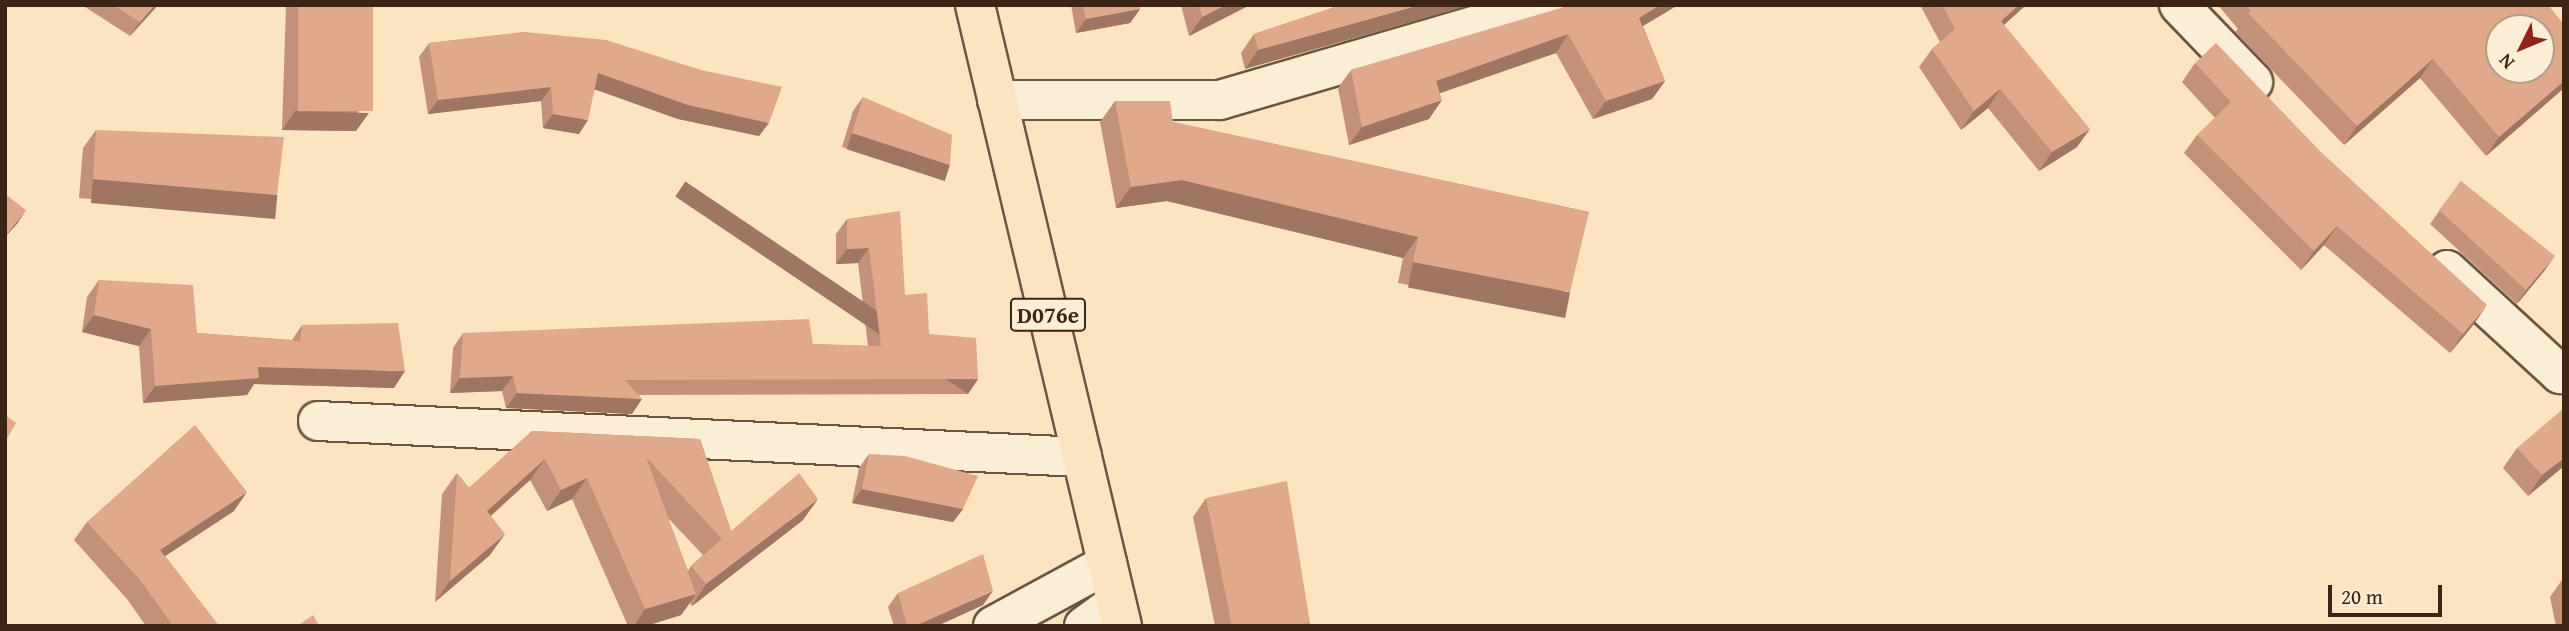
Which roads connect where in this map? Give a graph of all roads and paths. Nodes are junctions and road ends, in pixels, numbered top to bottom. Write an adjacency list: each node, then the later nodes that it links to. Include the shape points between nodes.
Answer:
1 (975, 5): 4 (main road, D076e)
2 (1544, 5): 4 (street, via 1220,100)
3 (2179, 5): 5 (street)
4 (998, 100): 9 (main road, D076e)
5 (2276, 106)
6 (2416, 241): 7 (street, via 2560,374)
7 (2564, 371)
8 (318, 421): 9 (street)
9 (1082, 457): 10 (main road, D076e)
10 (1107, 564): 11 (main road, D076e); 12 (street)
11 (1119, 614): 13 (street)
12 (993, 626)
13 (1084, 626)

